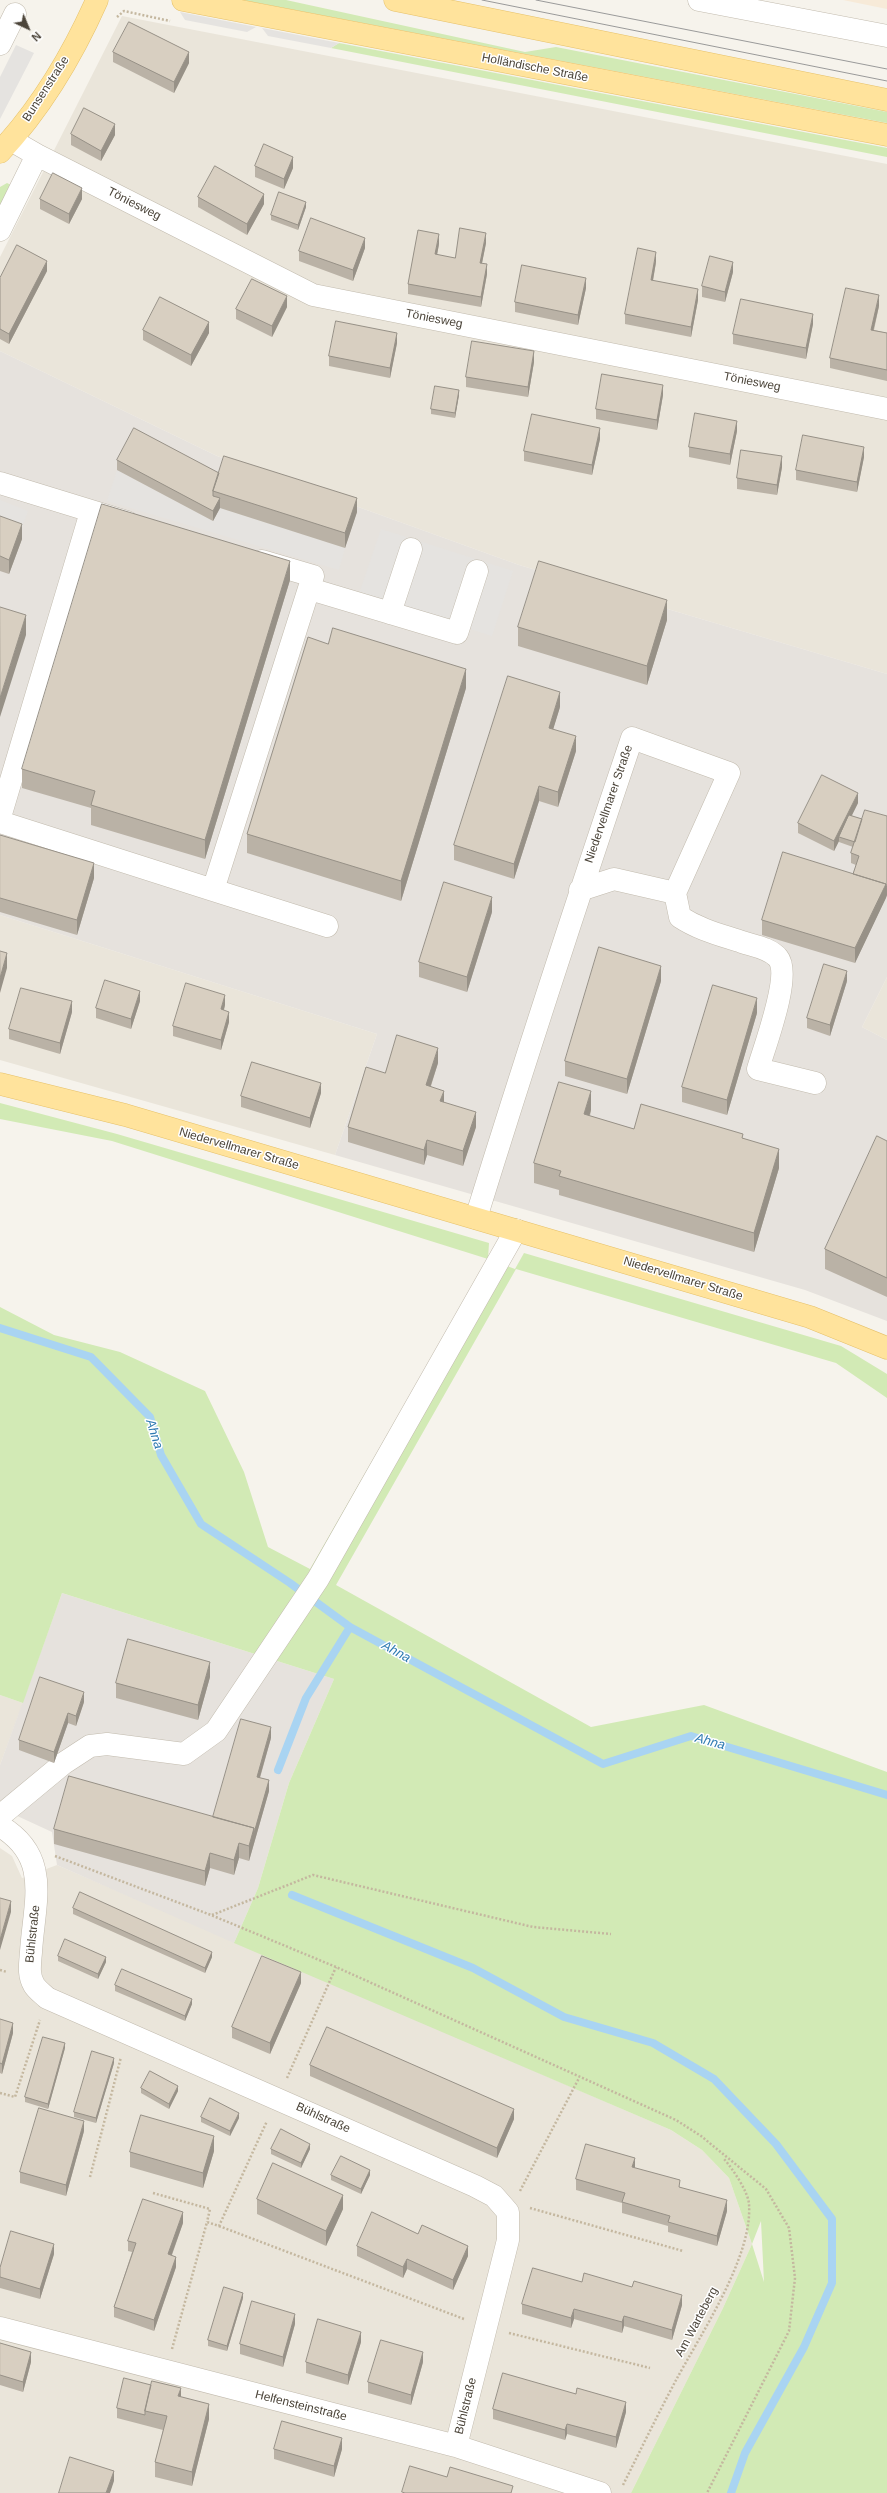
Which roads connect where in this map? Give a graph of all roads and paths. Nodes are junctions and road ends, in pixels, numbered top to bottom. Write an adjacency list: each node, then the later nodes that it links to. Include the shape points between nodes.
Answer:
1 (97, 0): 10 (main road, Bunsenstraße, via 60,73)
2 (183, 0): 9 (main road, Holländische Straße)
3 (395, 0): 8 (main road)
4 (699, 0): 6 (street)
5 (15, 14): 7 (street)
6 (887, 36)
7 (0, 44)
8 (887, 100)
9 (887, 135)
10 (6, 146): 11 (street, Töniesweg)
11 (37, 156): 12 (street); 13 (street, Töniesweg, via 313,295)
12 (0, 230)
13 (887, 409)
14 (0, 483): 15 (street)
15 (92, 512): 16 (street); 22 (street)
16 (145, 528)
17 (411, 549): 21 (street)
18 (244, 556): 20 (street, via 313,576)
19 (476, 572): 21 (street, via 457,633)
20 (310, 589): 21 (street); 24 (street)
21 (390, 613)
22 (0, 817)
23 (0, 822): 24 (street)
24 (213, 890): 27 (street)
25 (580, 890): 26 (street, via 614,879); 26 (street, Niedervellmarer Straße, via 632,738 729,773); 30 (street, Niedervellmarer Straße)
26 (675, 893): 28 (street, via 680,917 696,927 767,950 778,958 783,970 778,1000 758,1069)
27 (327, 926)
28 (815, 1083)
29 (0, 1084): 30 (main road, Niedervellmarer Straße, via 125,1115)
30 (476, 1218): 31 (main road, Niedervellmarer Straße)
31 (516, 1230): 32 (main road, Niedervellmarer Straße, via 810,1317); 33 (street, via 318,1579 216,1731 184,1754 107,1744 90,1746 64,1762)
32 (887, 1348)
33 (0, 1816)
34 (0, 1826): 35 (street, via 13,1833)
35 (32, 1857): 36 (path, via 59,1856); 39 (street, Bühlstraße, via 37,1896 29,1973 34,1986)
36 (211, 1915): 37 (path, via 313,1875 533,1927); 38 (path)
37 (611, 1934)
38 (336, 1967): 41 (path); 43 (path)
39 (47, 1998): 40 (street, Bühlstraße); 42 (path, via 15,2097)
40 (128, 2033): 43 (street, Bühlstraße); 45 (path)
41 (579, 2078): 44 (path, via 676,2120 700,2136); 47 (path)
42 (0, 2093)
43 (278, 2098): 47 (street, Bühlstraße, via 475,2186 494,2196); 49 (path)
44 (721, 2155): 56 (path, Am Warteberg, via 734,2171 749,2202 748,2223 738,2259 722,2295); 58 (path, via 766,2189 789,2228 795,2278 789,2331)
45 (90, 2177)
46 (153, 2193): 48 (path, via 210,2209)
47 (508, 2212): 50 (path, via 529,2208); 51 (street, Bühlstraße, via 508,2240)
48 (207, 2222): 49 (path); 54 (path)
49 (219, 2226): 51 (path)
50 (683, 2251)
51 (485, 2327): 53 (path); 55 (street, Bühlstraße)
52 (0, 2328): 54 (street, Helfensteinstraße)
53 (650, 2368)
54 (165, 2372): 55 (street, Helfensteinstraße)
55 (456, 2446): 57 (street, Helfensteinstraße)
56 (622, 2486)
57 (600, 2493)
58 (706, 2493)

